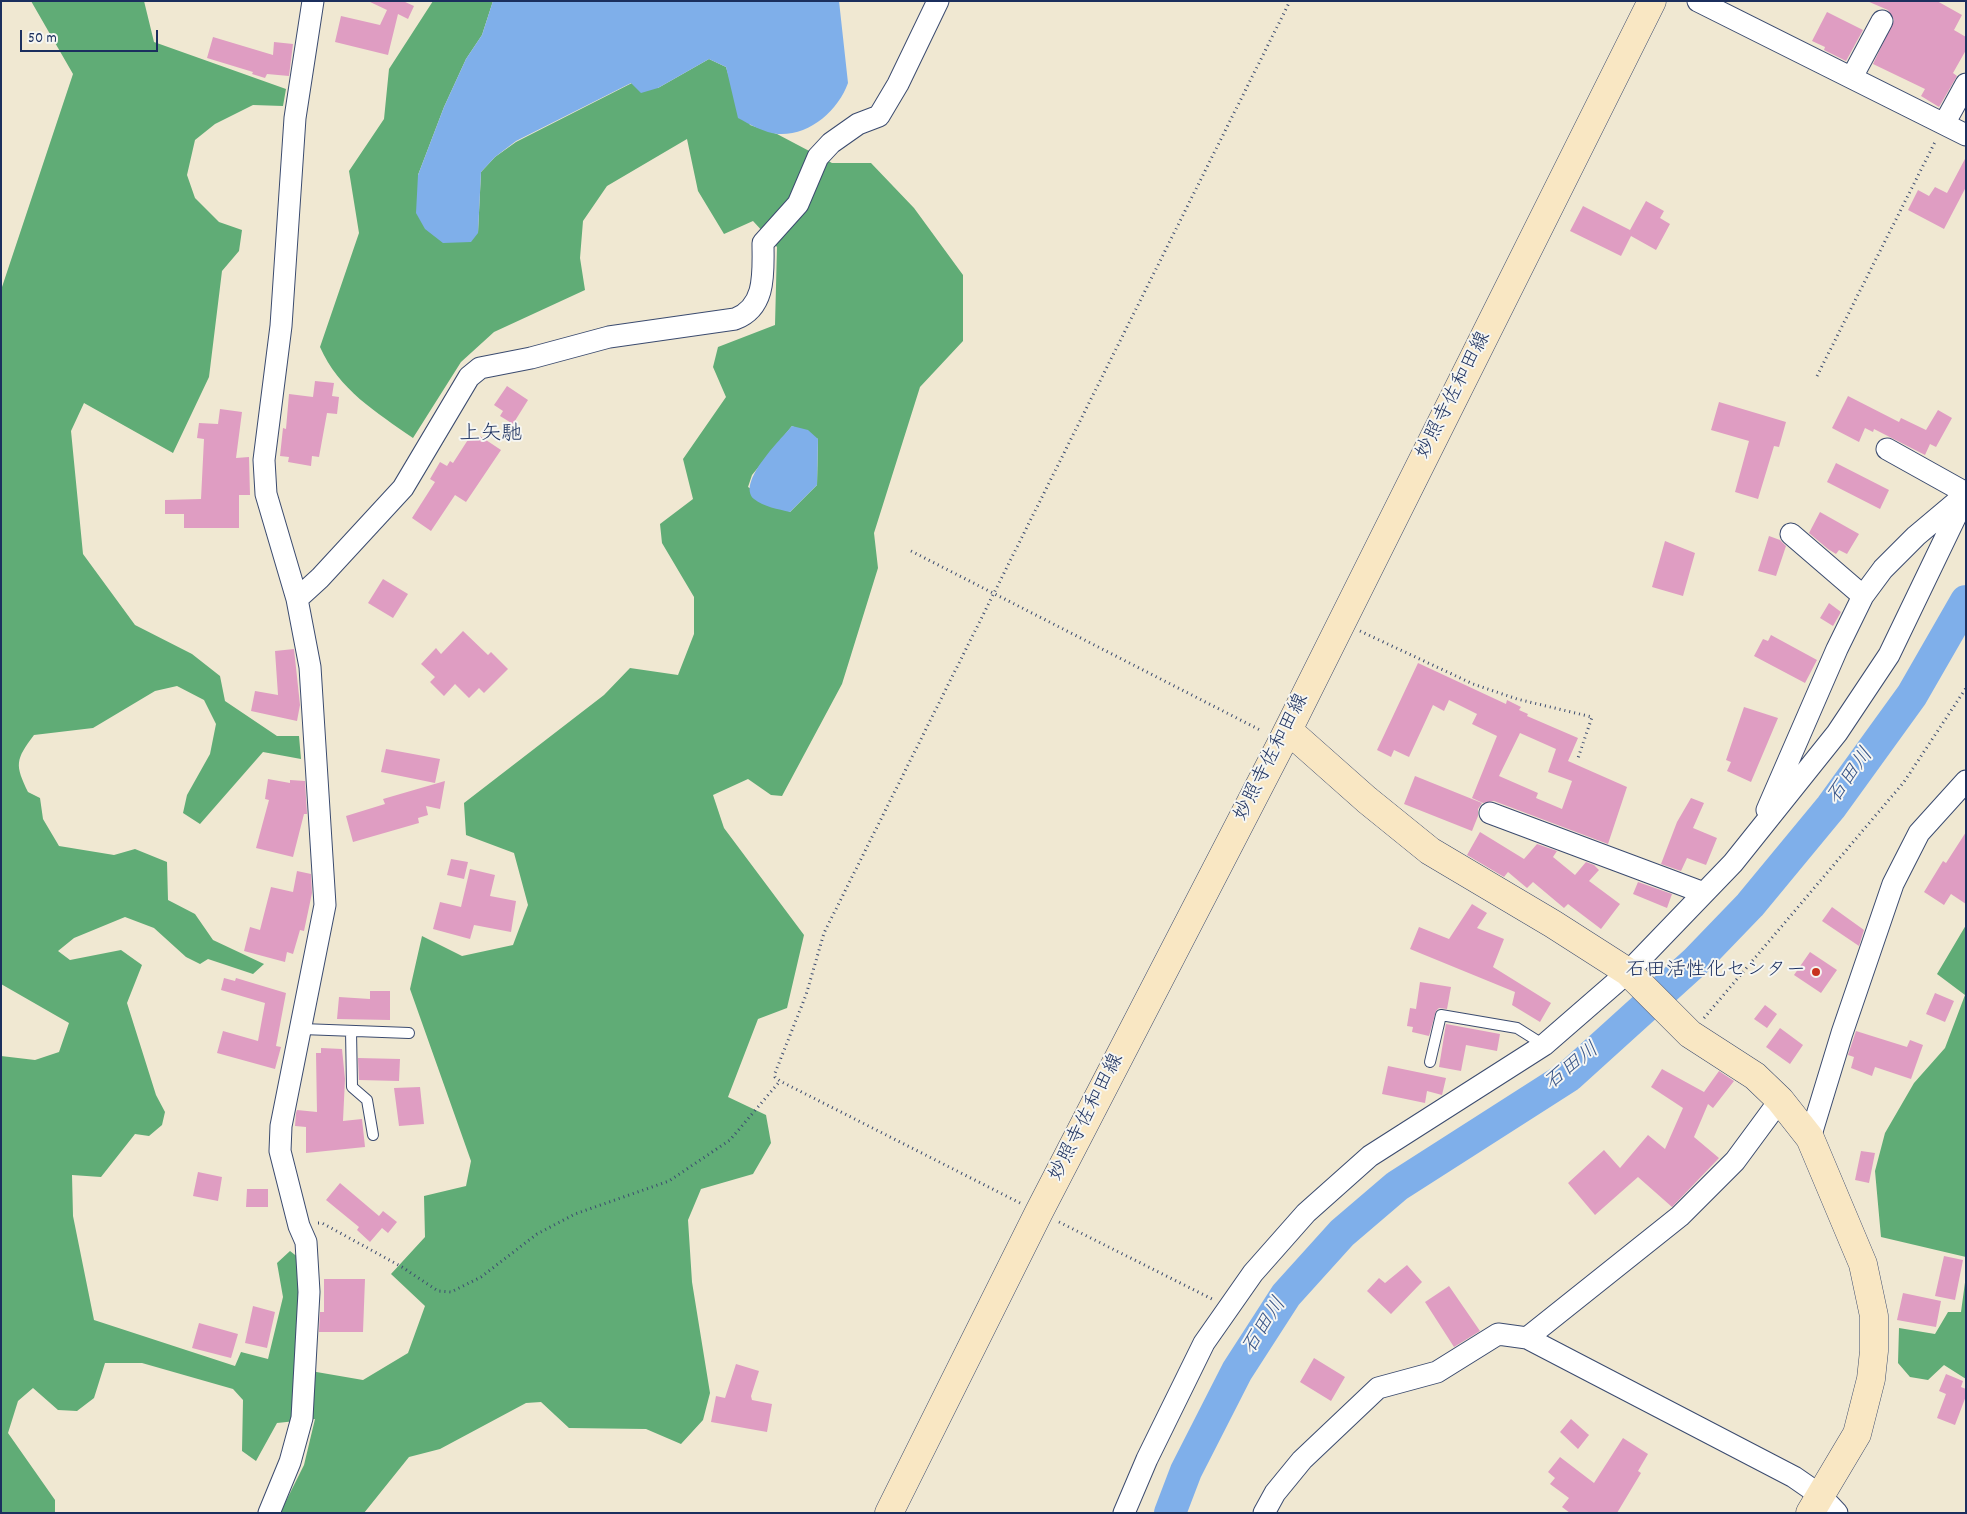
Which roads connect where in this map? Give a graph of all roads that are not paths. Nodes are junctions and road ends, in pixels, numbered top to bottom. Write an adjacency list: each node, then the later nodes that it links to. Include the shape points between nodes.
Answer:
1 (313, 1): 14 (street, via 295,118 281,326 264,460 266,494)
2 (938, 1): 14 (street, via 879,116 858,124 831,142 818,157 798,204 763,243 761,292 746,315 609,337 480,368 469,377 402,488)
3 (1652, 1): 15 (main road, 妙照寺佐和田線)
4 (1698, 1): 6 (street)
5 (1882, 21): 6 (street)
6 (1852, 77): 8 (street)
7 (1966, 84): 8 (street)
8 (1944, 124): 9 (street)
9 (1966, 135)
10 (1887, 449): 11 (street)
11 (1966, 494): 13 (street, via 1903,549); 18 (street, via 1888,655 1837,733)
12 (1791, 534): 13 (street)
13 (1863, 596): 18 (street)
14 (297, 599): 21 (street, via 310,667 325,905)
15 (1284, 737): 20 (main road, via 1430,851); 32 (main road, 妙照寺佐和田線, via 1039,1212)
16 (1966, 781): 28 (street, via 1919,833 1893,884)
17 (1490, 813): 19 (street)
18 (1758, 832): 19 (street)
19 (1704, 893): 20 (street)
20 (1632, 976): 24 (street); 26 (main road, via 1687,1031 1755,1076)
21 (302, 1030): 22 (lane); 31 (street, via 281,1126 280,1151 306,1242 308,1292 302,1418 290,1462)
22 (351, 1031): 23 (lane); 27 (lane, via 352,1087 367,1100)
23 (409, 1033)
24 (1544, 1044): 25 (lane, via 1517,1028 1441,1015); 33 (street, via 1370,1156 1306,1213 1253,1273 1204,1343)
25 (1430, 1062)
26 (1780, 1100): 28 (main road); 29 (street, via 1735,1161 1680,1216)
27 (372, 1135)
28 (1810, 1138): 30 (main road, via 1863,1264 1874,1316 1871,1379 1857,1434)
29 (1527, 1338): 30 (street, via 1794,1477); 34 (street, via 1498,1334 1437,1372 1378,1388 1302,1460 1275,1493)
30 (1822, 1507)
31 (269, 1513)
32 (889, 1513)
33 (1124, 1513)
34 (1264, 1513)

